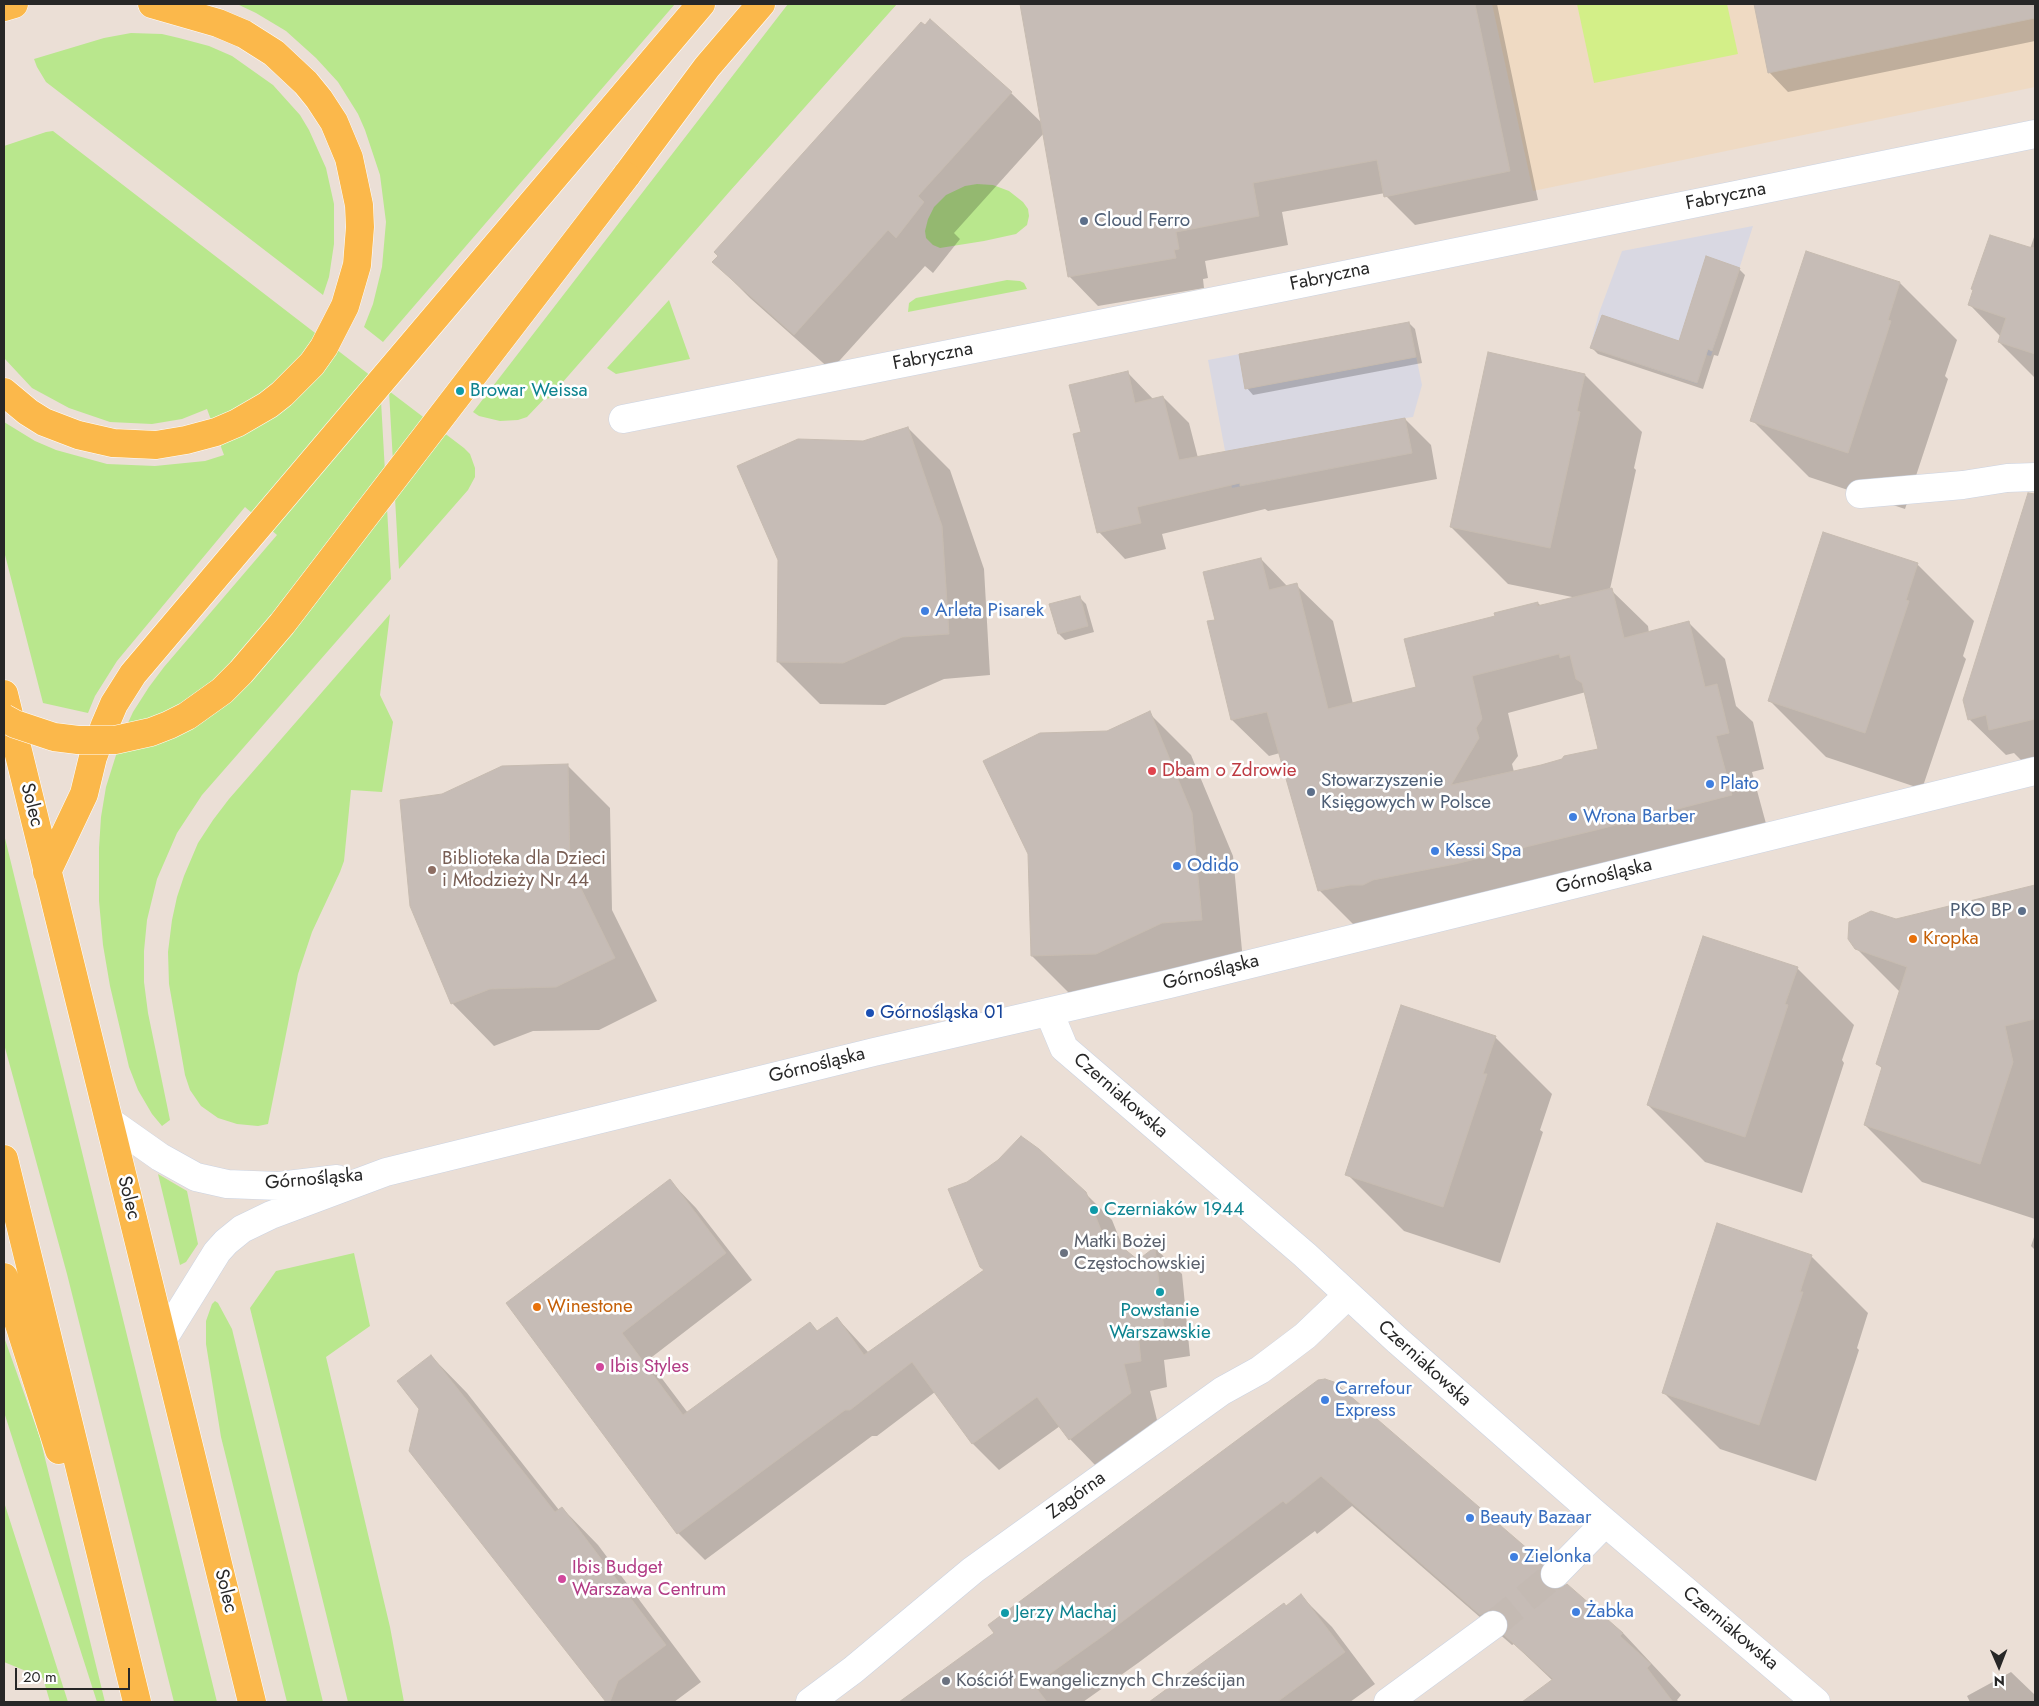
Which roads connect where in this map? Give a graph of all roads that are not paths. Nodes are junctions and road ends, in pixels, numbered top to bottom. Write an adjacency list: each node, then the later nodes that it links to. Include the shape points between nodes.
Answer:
1 (14, 4): 5 (main road)
2 (152, 4): 7 (main road, via 218,23 244,34 274,53 306,83 334,122 349,158 359,205 354,282 345,306 324,347 299,379 268,405 237,423 186,440 156,445 114,443 60,430 28,412)
3 (701, 4): 14 (main road, via 147,657 123,689 108,718 93,757 84,794)
4 (760, 4): 12 (main road, bridge, via 707,67 282,624 222,690 170,725 116,740 54,737)
5 (4, 7)
6 (2035, 134): 8 (street, Fabryczna)
7 (4, 392)
8 (623, 418)
9 (2035, 477): 10 (street)
10 (1860, 494)
11 (4, 694): 14 (main road, Solec)
12 (4, 718)
13 (2035, 771): 15 (street, Górnośląska)
14 (47, 872): 16 (main road, Solec)
15 (1049, 1012): 18 (street, Górnośląska); 20 (street, Czerniakowska, via 1064,1048)
16 (109, 1121): 18 (street, Górnośląska, via 160,1157 196,1177 227,1184 279,1186); 21 (main road, Solec)
17 (4, 1160): 24 (main road)
18 (386, 1172): 21 (street, Górnośląska, via 242,1229 217,1252)
19 (4, 1277): 24 (main road)
20 (1348, 1295): 22 (street, Czerniakowska); 28 (street, Zagórna, via 1305,1336 1260,1370 1222,1391 973,1570 854,1670)
21 (163, 1339): 27 (main road, Solec)
22 (1605, 1523): 23 (street); 30 (street, Czerniakowska)
23 (1556, 1574)
24 (116, 1619): 26 (main road)
25 (1493, 1625): 29 (street)
26 (137, 1702)
27 (252, 1702)
28 (810, 1702)
29 (1388, 1702)
30 (1816, 1702)

